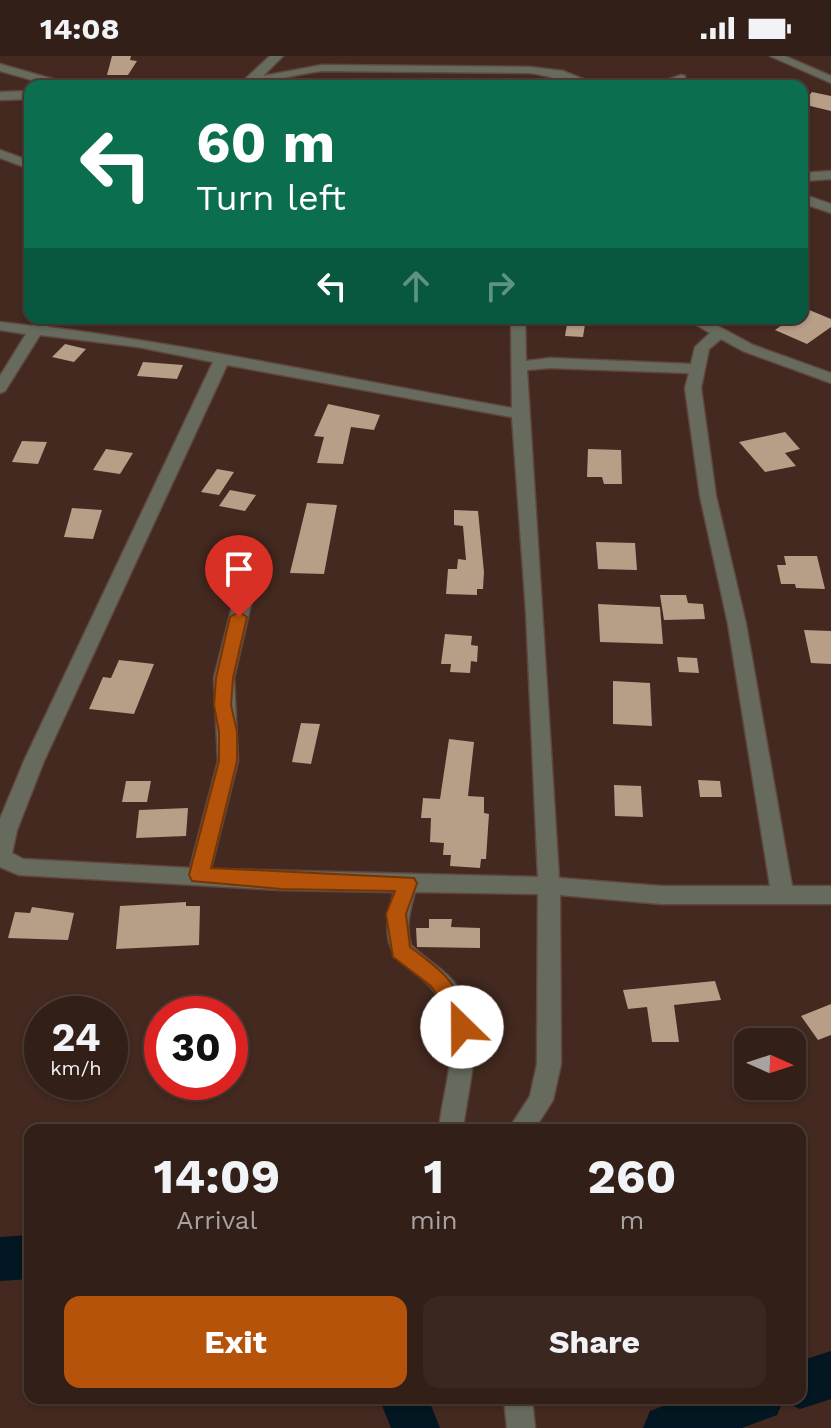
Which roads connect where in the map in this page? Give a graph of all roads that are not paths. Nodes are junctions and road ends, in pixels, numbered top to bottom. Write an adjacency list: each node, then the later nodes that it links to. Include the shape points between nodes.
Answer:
1 (277, 56): 8 (street)
2 (488, 56): 5 (street)
3 (776, 56): 12 (street)
4 (0, 67): 7 (street)
5 (462, 69): 9 (street, via 322,68); 10 (street, via 550,72)
6 (681, 78): 11 (street)
7 (45, 80)
8 (251, 80)
9 (274, 80)
10 (575, 80)
11 (675, 80)
12 (831, 80)
13 (24, 95): 14 (street)
14 (0, 96)
15 (0, 154): 16 (street)
16 (24, 163)
17 (831, 175): 18 (street)
18 (808, 177)
19 (808, 200): 20 (street)
20 (831, 209)
21 (43, 324): 25 (street)
22 (518, 324): 28 (street)
23 (702, 324): 26 (street)
24 (0, 326): 25 (street)
25 (35, 331): 27 (street, via 138,343); 31 (street)
26 (718, 334): 29 (street, via 702,347); 30 (street)
27 (221, 361): 32 (street); 34 (street, via 34,761 6,830 1,857 19,867)
28 (521, 366): 29 (street); 32 (street)
29 (697, 369): 37 (street, via 693,388 708,496 737,624)
30 (831, 378)
31 (0, 388)
32 (520, 414): 36 (street)
33 (246, 587): 34 (street, via 224,678 228,761)
34 (199, 875): 35 (street)
35 (407, 883): 36 (street); 39 (street, via 396,914 400,951 439,979 462,1027 462,1074)
36 (549, 886): 37 (street, via 661,895); 40 (street, via 549,1064 541,1100)
37 (782, 894): 38 (street)
38 (831, 895)
39 (452, 1124)
40 (524, 1124)
41 (519, 1404): 42 (street)
42 (521, 1428)

